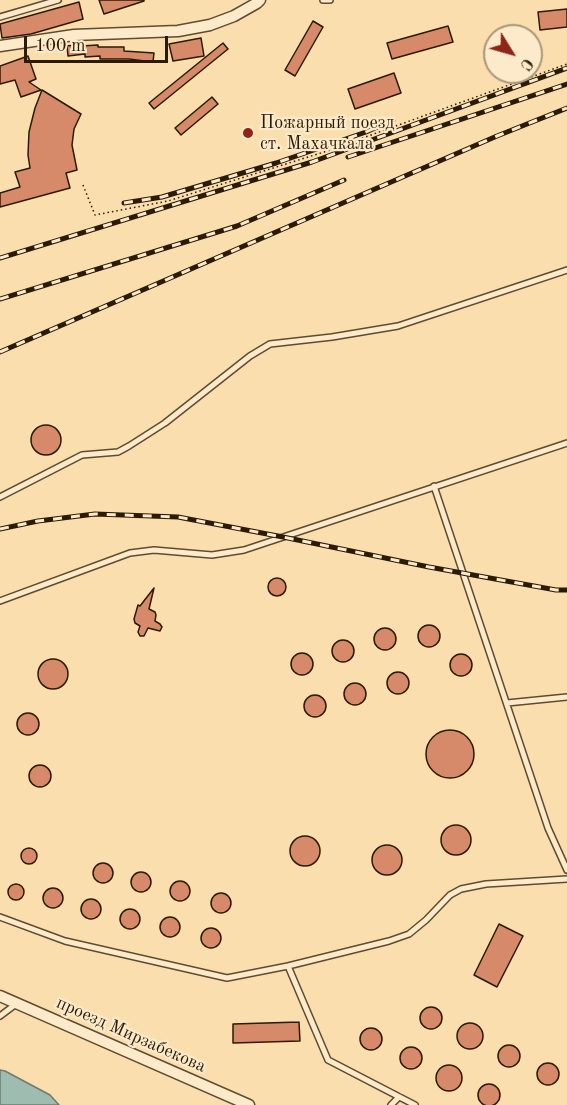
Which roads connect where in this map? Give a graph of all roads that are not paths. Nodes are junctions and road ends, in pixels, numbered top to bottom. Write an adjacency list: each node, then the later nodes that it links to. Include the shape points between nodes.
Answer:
1 (58, 0): 5 (lane)
2 (260, 0): 6 (street, via 234,16 178,31 74,35)
3 (323, 0): 4 (lane)
4 (330, 0)
5 (0, 17)
6 (0, 46)
7 (567, 270): 10 (lane, via 398,326 270,344 129,446 118,452 82,455)
8 (567, 443): 9 (lane)
9 (434, 486): 11 (lane, via 244,550 212,555 154,550 130,553); 13 (lane)
10 (0, 497)
11 (0, 601)
12 (567, 697): 13 (lane)
13 (507, 703): 14 (lane)
14 (567, 870)
15 (567, 879): 17 (lane, via 461,889 409,934)
16 (0, 917): 17 (lane, via 65,941 226,978)
17 (288, 966): 21 (lane, via 328,1060)
18 (0, 996): 19 (street, проезд Мирзабекова)
19 (18, 1003): 20 (lane); 22 (street, проезд Мирзабекова)
20 (0, 1016)
21 (399, 1097): 23 (lane); 24 (lane)
22 (249, 1105)
23 (391, 1105)
24 (415, 1105)

